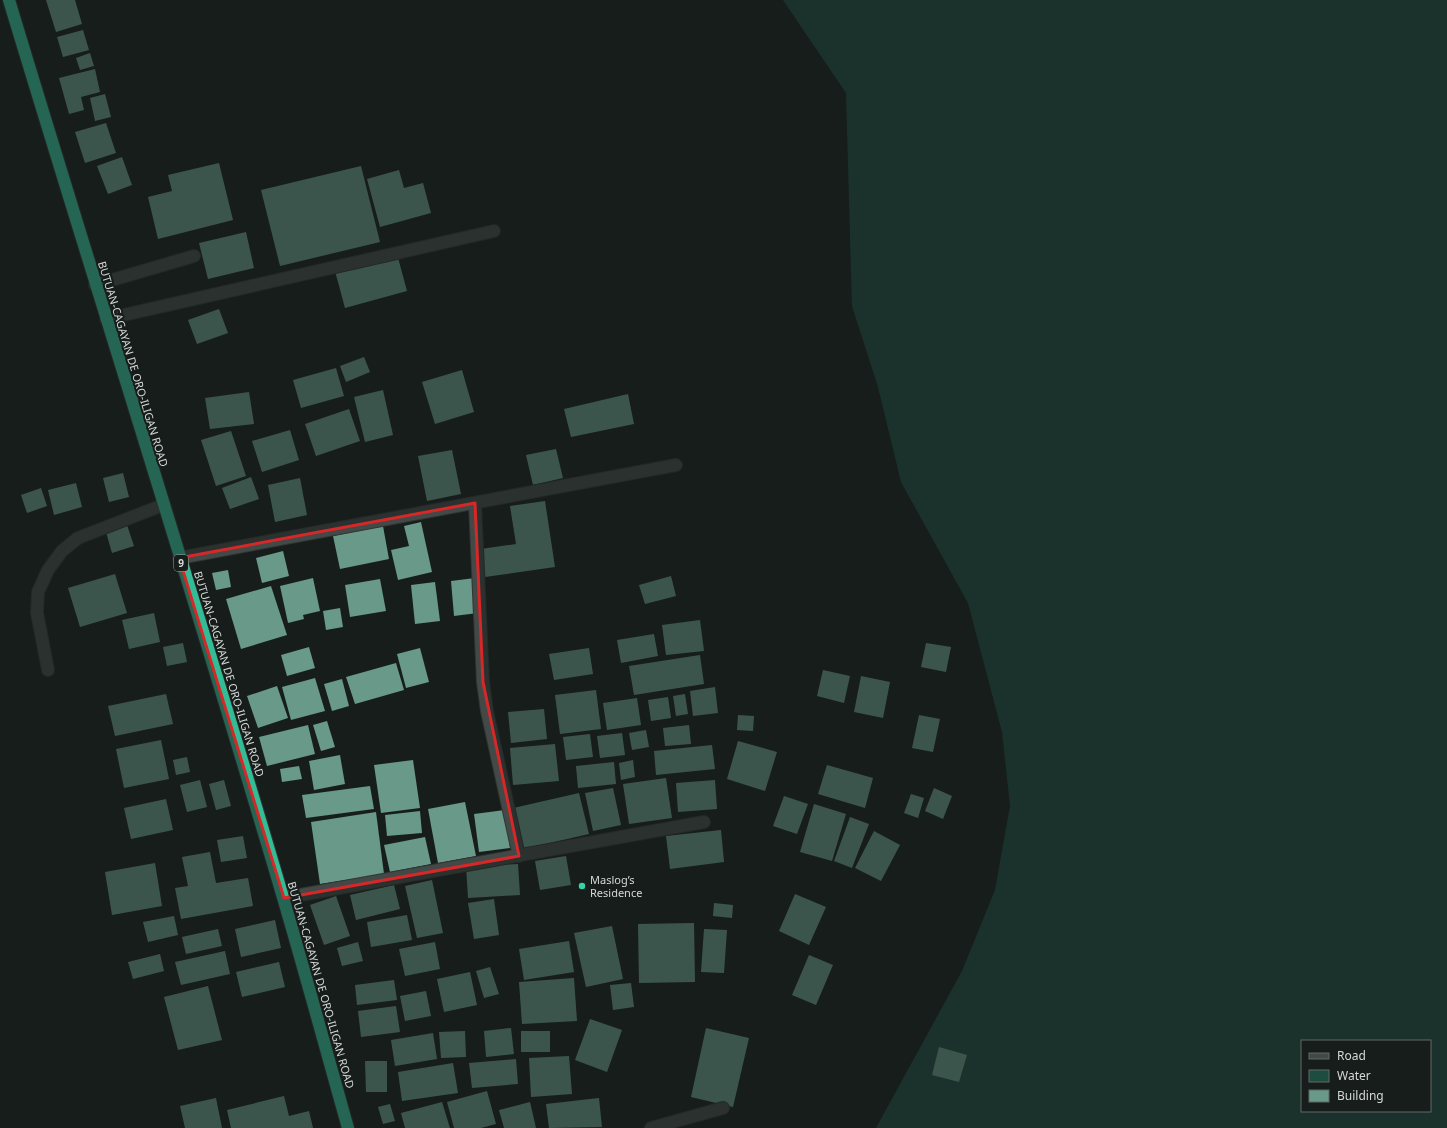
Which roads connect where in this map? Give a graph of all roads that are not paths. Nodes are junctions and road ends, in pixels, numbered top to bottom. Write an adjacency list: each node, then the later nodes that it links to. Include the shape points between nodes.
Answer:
1 (9, 0): 4 (highway, BUTUAN-CAGAYAN DE ORO-ILIGAN ROAD / 9)
2 (494, 231): 5 (street)
3 (194, 256): 4 (street)
4 (95, 285): 5 (highway, BUTUAN-CAGAYAN DE ORO-ILIGAN ROAD / 9)
5 (106, 319): 8 (highway, BUTUAN-CAGAYAN DE ORO-ILIGAN ROAD / 9)
6 (676, 465): 7 (street)
7 (475, 503): 9 (street); 12 (street, via 483,682)
8 (163, 505): 9 (highway, BUTUAN-CAGAYAN DE ORO-ILIGAN ROAD / 9); 10 (street, via 78,538 62,551 48,570 38,592 37,613)
9 (179, 558): 13 (highway, BUTUAN-CAGAYAN DE ORO-ILIGAN ROAD / 9)
10 (48, 670)
11 (704, 822): 12 (street)
12 (519, 856): 13 (street)
13 (284, 898): 15 (highway, BUTUAN-CAGAYAN DE ORO-ILIGAN ROAD / 9)
14 (723, 1108): 16 (street)
15 (348, 1128)
16 (651, 1128)

